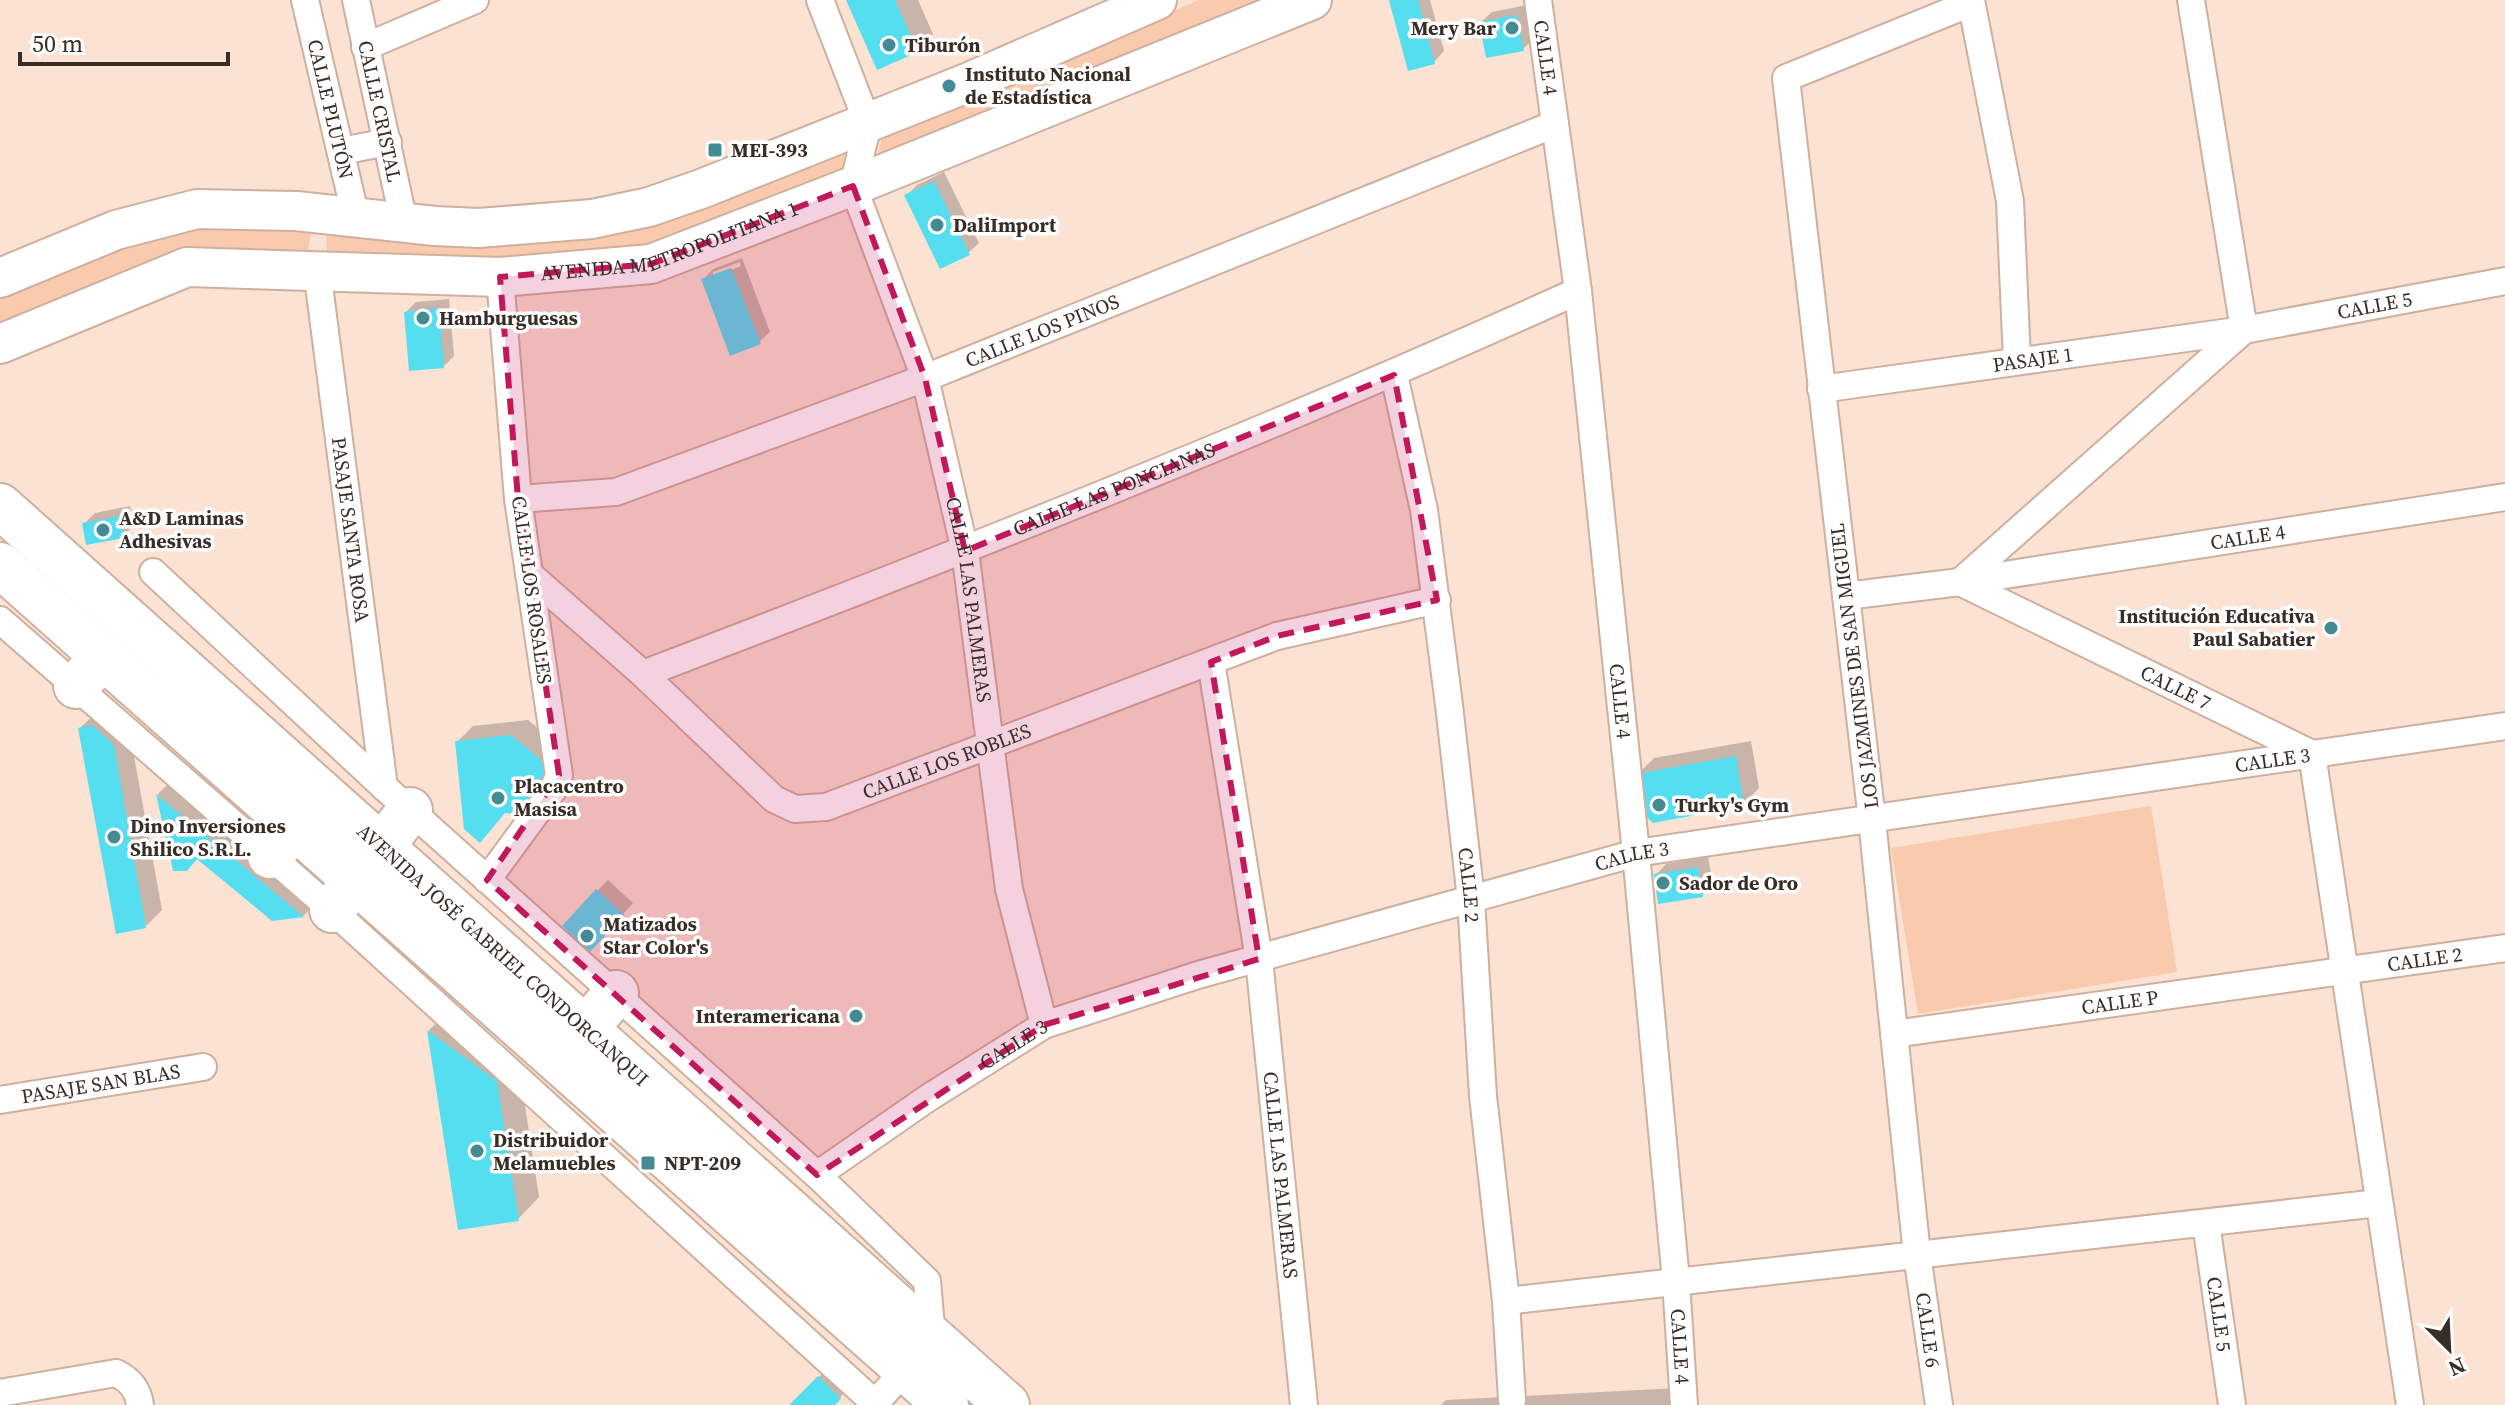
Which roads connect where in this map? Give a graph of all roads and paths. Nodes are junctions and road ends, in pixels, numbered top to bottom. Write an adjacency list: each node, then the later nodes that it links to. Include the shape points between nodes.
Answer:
1 (305, 0): 14 (street, CALLE PLUTÓN)
2 (356, 0): 10 (street, CALLE CRISTAL)
3 (475, 0): 10 (street)
4 (820, 0): 11 (street)
5 (1157, 0): 11 (main road, AVENIDA METROPOLITANA 1)
6 (1312, 0): 15 (main road, AVENIDA METROPOLITANA 1)
7 (1538, 0): 12 (street, CALLE 4)
8 (2191, 0): 23 (street)
9 (1971, 2): 25 (street, via 2010,201); 28 (street, LOS JAZMINES DE SAN MIGUEL, via 1786,78)
10 (365, 47): 13 (street, CALLE CRISTAL)
11 (868, 124): 15 (street); 17 (main road, AVENIDA METROPOLITANA 1, via 649,207 479,228)
12 (1555, 124): 22 (street, CALLE 4); 27 (street, CALLE LOS PINOS)
13 (388, 142): 14 (street); 17 (street, CALLE CRISTAL)
14 (341, 151): 16 (street, CALLE PLUTÓN)
15 (853, 186): 19 (main road, AVENIDA METROPOLITANA 1, via 651,264); 27 (street, CALLE LAS PALMERAS)
16 (356, 218): 17 (main road, AVENIDA METROPOLITANA 1); 20 (main road, AVENIDA METROPOLITANA 1, via 197,209 116,230)
17 (404, 223)
18 (317, 270): 19 (main road, AVENIDA METROPOLITANA 1); 24 (main road, AVENIDA METROPOLITANA 1, via 187,267); 46 (street, PASAJE SANTA ROSA)
19 (500, 277): 30 (street, CALLE LOS ROSALES)
20 (0, 278)
21 (2505, 281): 23 (street, CALLE 5)
22 (1578, 291): 26 (street, CALLE LAS PONCIANAS); 49 (street, CALLE 4)
23 (2244, 330): 25 (street, PASAJE 1); 36 (street)
24 (0, 344)
25 (2017, 361): 28 (street, PASAJE 1)
26 (1394, 375): 32 (street, CALLE LAS PONCIANAS); 38 (street, CALLE 2, via 1424,510)
27 (925, 378): 30 (street, CALLE LOS PINOS, via 616,492); 32 (street, CALLE LAS PALMERAS)
28 (1821, 389): 37 (street, LOS JAZMINES DE SAN MIGUEL)
29 (2505, 497): 36 (street, CALLE 4)
30 (518, 499): 35 (street, CALLE LOS ROSALES)
31 (0, 506): 48 (highway, AVENIDA JOSÉ GABRIEL CONDORCANQUI)
32 (965, 551): 42 (street, CALLE LAS PONCIANAS); 44 (street, CALLE LAS PALMERAS)
33 (0, 565): 41 (highway, AVENIDA JOSÉ GABRIEL CONDORCANQUI)
34 (153, 572): 46 (street)
35 (529, 574): 42 (street, CALLE LOS ROBLES); 50 (street, CALLE LOS ROSALES, via 559,775)
36 (1960, 582): 37 (street, CALLE 4); 45 (street, CALLE 7)
37 (1846, 596): 47 (street, LOS JAZMINES DE SAN MIGUEL)
38 (1437, 600): 40 (street, CALLE LOS ROBLES, via 1277,636); 52 (street, CALLE 2)
39 (0, 620): 41 (street)
40 (1211, 662): 44 (street, CALLE LOS ROBLES); 54 (street, CALLE LAS PALMERAS)
41 (89, 671): 51 (highway, AVENIDA JOSÉ GABRIEL CONDORCANQUI)
42 (643, 674): 44 (street, CALLE LOS ROBLES, via 774,799 795,809 826,807)
43 (2505, 726): 45 (street, CALLE 3)
44 (990, 745): 57 (street, CALLE LAS PALMERAS, via 1009,889)
45 (2312, 754): 47 (street, CALLE 3); 55 (street)
46 (397, 799): 48 (highway); 50 (street)
47 (1872, 820): 49 (street, CALLE 3); 59 (street, LOS JAZMINES DE SAN MIGUEL)
48 (382, 846): 51 (highway); 58 (highway, AVENIDA JOSÉ GABRIEL CONDORCANQUI)
49 (1636, 853): 52 (street, CALLE 3); 66 (street, CALLE 4)
50 (487, 880): 56 (street)
51 (343, 896): 68 (highway, AVENIDA JOSÉ GABRIEL CONDORCANQUI); 71 (street)
52 (1471, 899): 54 (street, CALLE 3); 67 (street, CALLE 2, via 1483,1096)
53 (2505, 948): 55 (street, CALLE 2)
54 (1259, 959): 57 (street, CALLE 3); 75 (street, CALLE LAS PALMERAS)
55 (2345, 972): 59 (street, CALLE P); 63 (street)
56 (616, 993): 58 (highway); 62 (street)
57 (1044, 1025): 62 (street, CALLE 3)
58 (587, 1027): 68 (highway, AVENIDA JOSÉ GABRIEL CONDORCANQUI)
59 (1894, 1034): 65 (street, LOS JAZMINES DE SAN MIGUEL)
60 (203, 1067): 61 (street, PASAJE SAN BLAS)
61 (0, 1100)
62 (817, 1175): 68 (street, via 927,1281)
63 (2379, 1203): 64 (street); 79 (street)
64 (2206, 1223): 65 (street); 78 (street, CALLE 5)
65 (1917, 1255): 66 (street); 77 (street, CALLE 6)
66 (1676, 1281): 67 (street); 76 (street, CALLE 4)
67 (1506, 1301): 70 (street, CALLE 2)
68 (919, 1354): 71 (street); 73 (highway, AVENIDA JOSÉ GABRIEL CONDORCANQUI); 74 (highway, AVENIDA JOSÉ GABRIEL CONDORCANQUI)
69 (0, 1393): 72 (street, via 116,1373 128,1379)
70 (1512, 1400)
71 (875, 1404)
72 (140, 1405)
73 (946, 1405)
74 (1007, 1405)
75 (1304, 1405)
76 (1684, 1405)
77 (1939, 1405)
78 (2232, 1405)
79 (2410, 1405)

